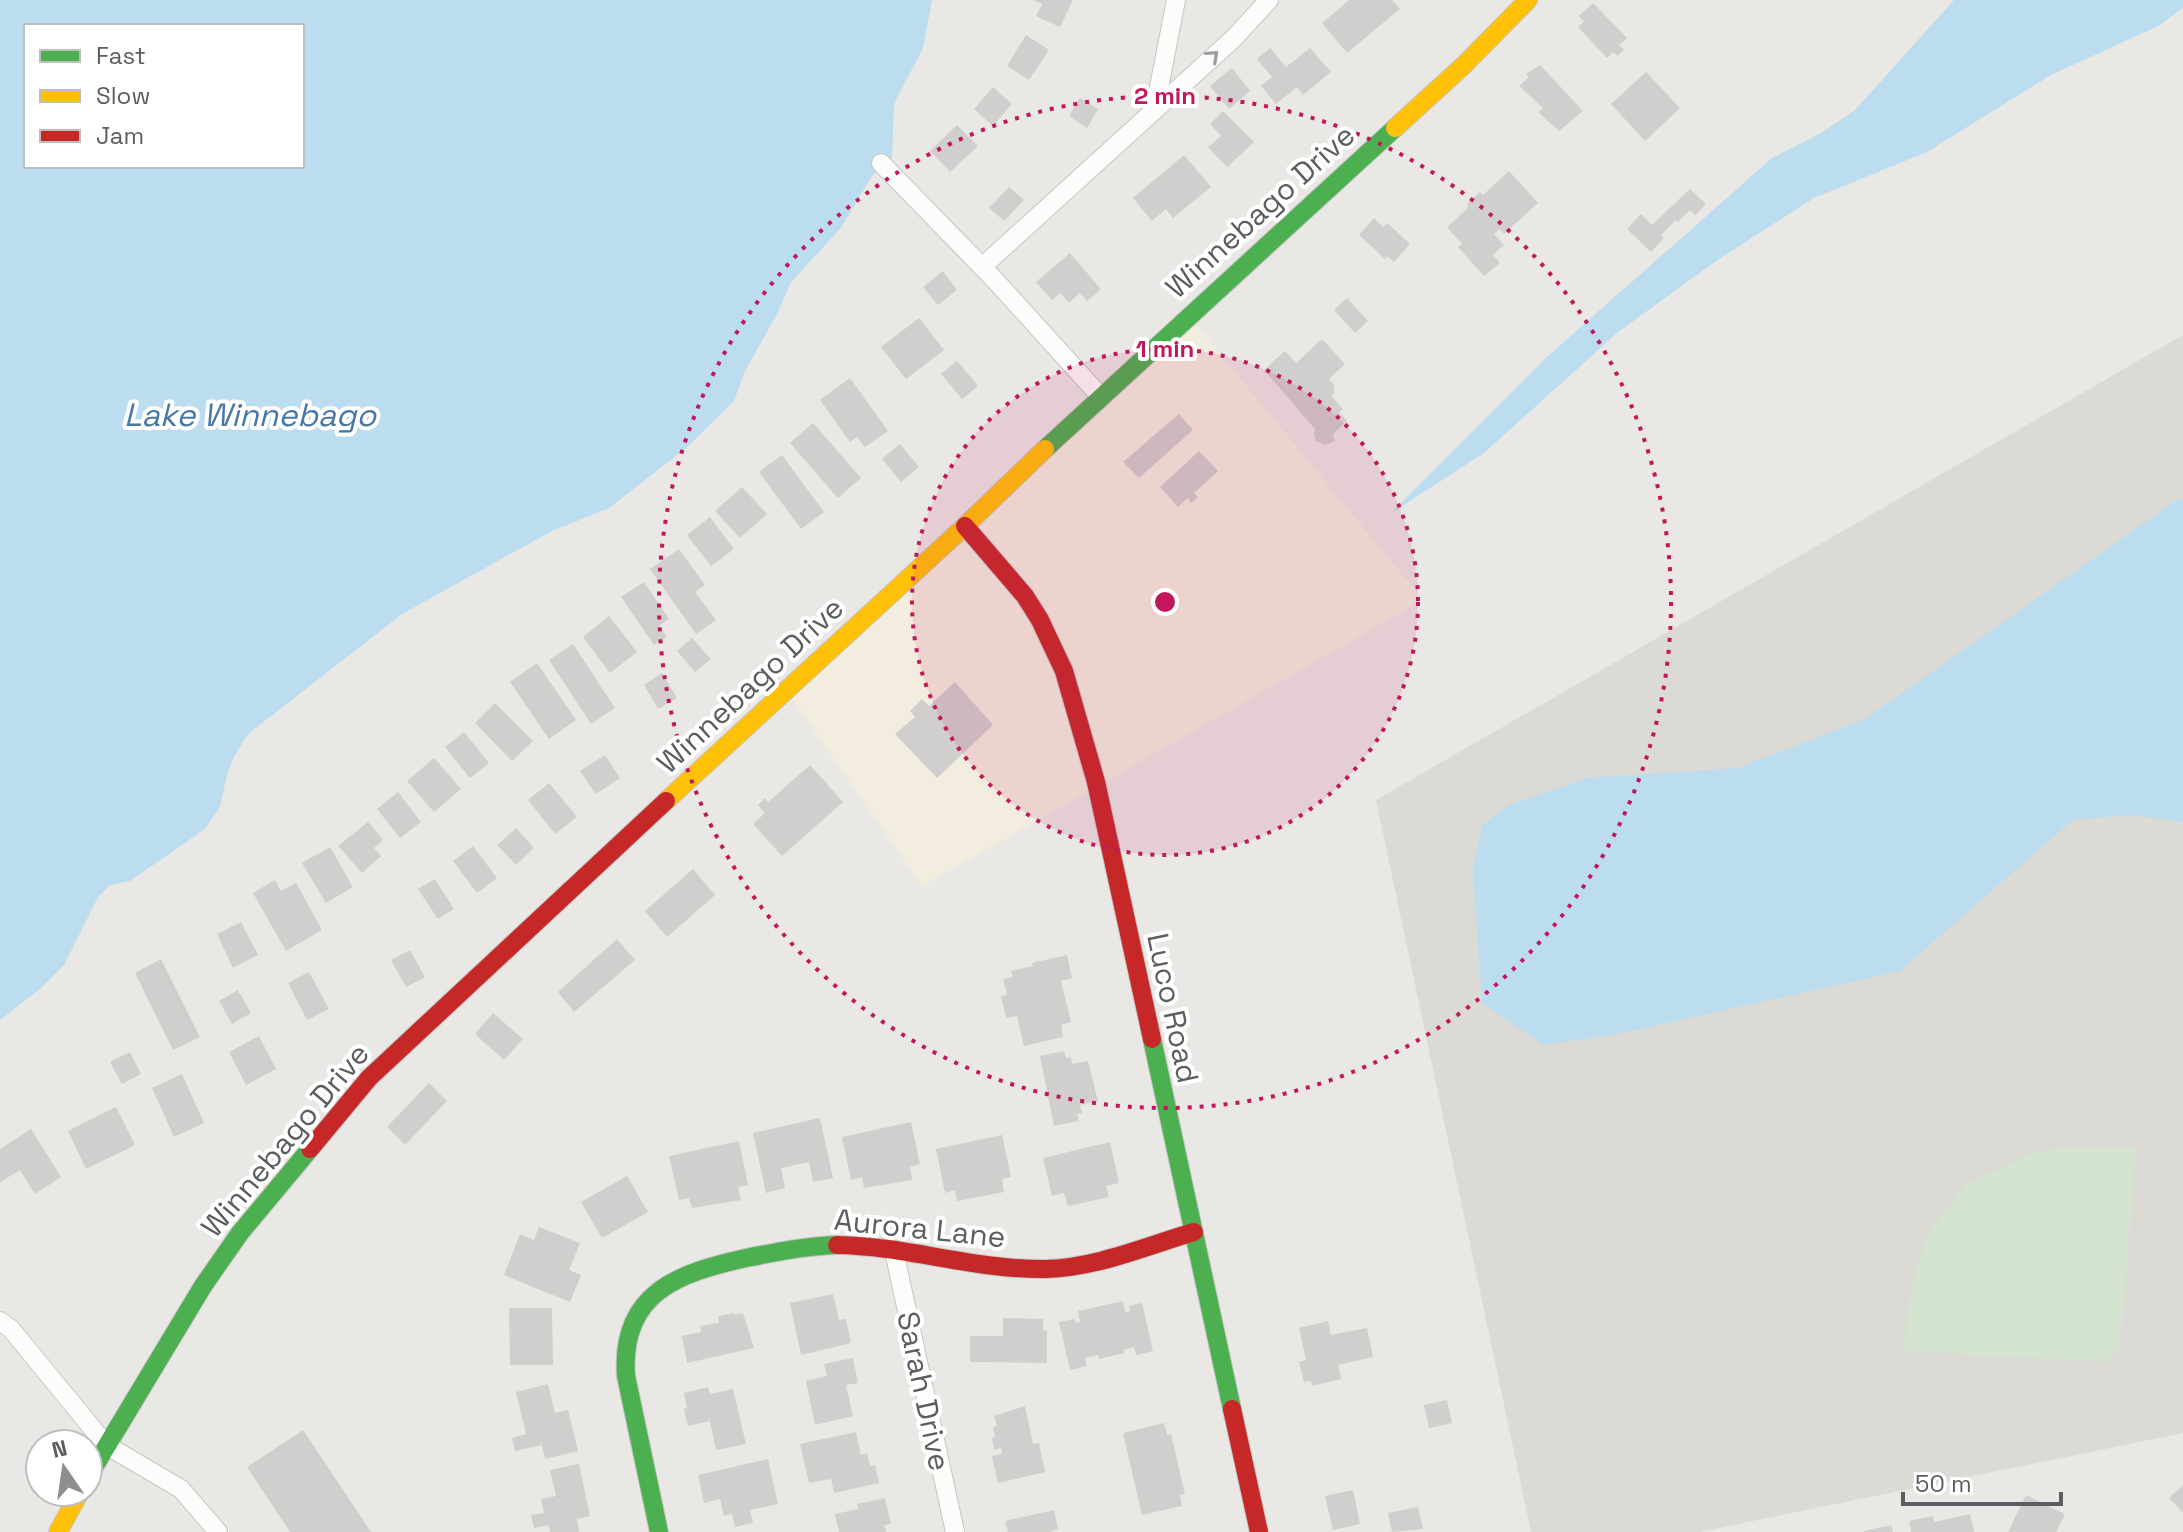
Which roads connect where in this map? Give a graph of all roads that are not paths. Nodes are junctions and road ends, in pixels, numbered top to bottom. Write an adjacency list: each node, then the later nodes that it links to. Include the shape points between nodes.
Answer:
1 (1176, 0): 4 (street)
2 (1269, 0): 4 (street, one-way to 2)
3 (1518, 3): 7 (main road, Winnebago Drive, via 1464,65)
4 (1155, 108): 6 (street)
5 (881, 163): 6 (street)
6 (982, 267): 7 (street)
7 (1100, 396): 8 (main road, Winnebago Drive)
8 (965, 526): 9 (main road, Luco Road, via 1030,605 1075,703); 12 (main road, Winnebago Drive, via 369,1078 240,1233)
9 (1194, 1232): 10 (main road, Aurora Lane, via 1058,1268); 19 (main road, Luco Road)
10 (894, 1251): 17 (main road, Aurora Lane, via 833,1244 800,1247 691,1271 649,1299 633,1324 624,1364); 18 (street, Sarah Drive)
11 (0, 1321): 12 (street)
12 (106, 1445): 13 (main road, Winnebago Drive); 16 (street, via 181,1489)
13 (104, 1449)
14 (71, 1508): 15 (main road)
15 (58, 1532)
16 (218, 1532)
17 (659, 1532)
18 (955, 1532)
19 (1259, 1532)

